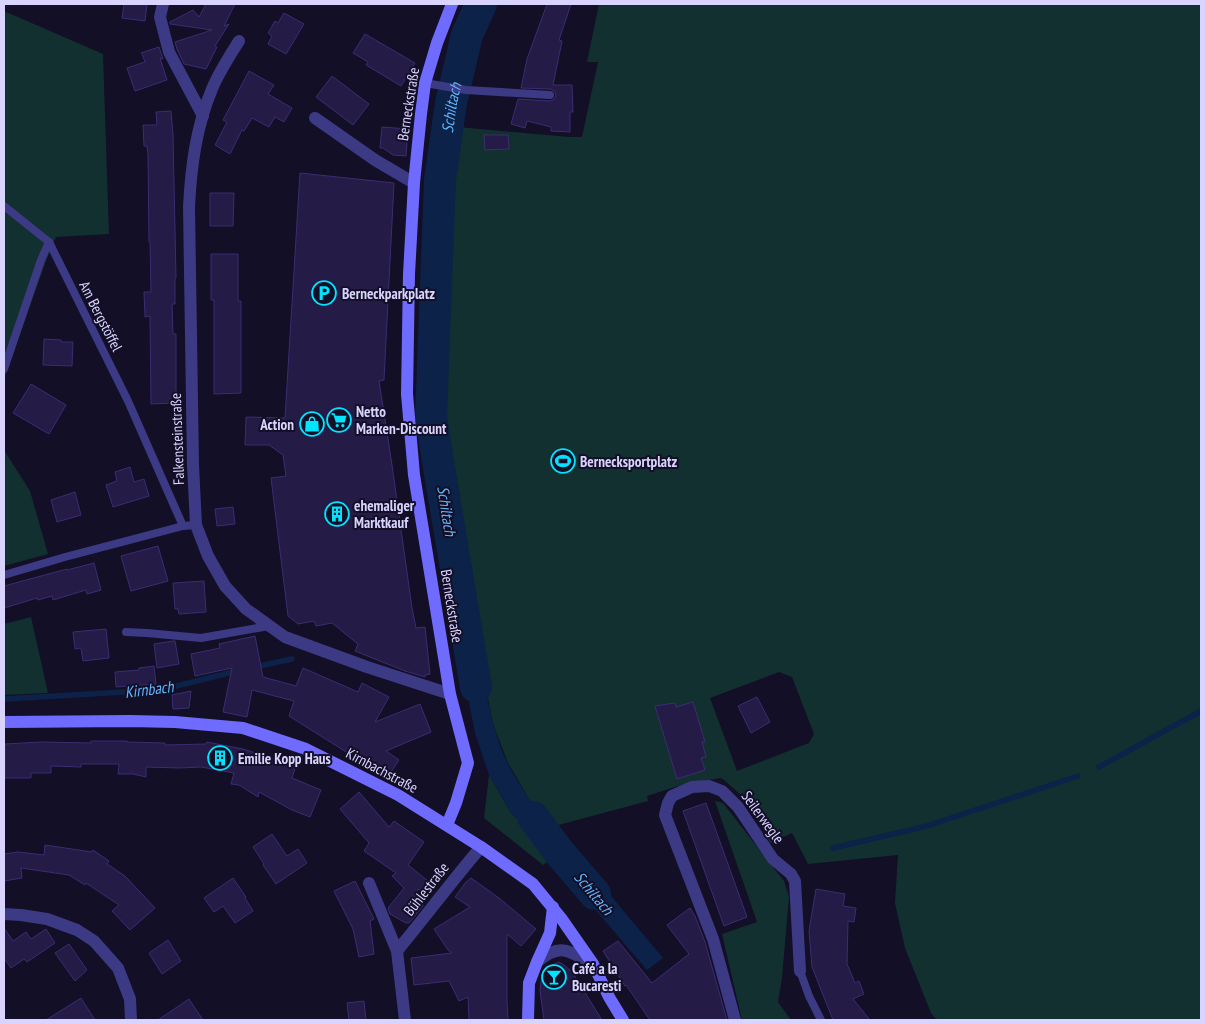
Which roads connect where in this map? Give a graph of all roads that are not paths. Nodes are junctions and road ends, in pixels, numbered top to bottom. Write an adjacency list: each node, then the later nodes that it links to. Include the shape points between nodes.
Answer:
1 (163, 4): 6 (street, via 160,16 169,52)
2 (452, 4): 4 (main road, Berneckstraße)
3 (238, 41): 6 (street, Falkensteinstraße, via 211,91)
4 (425, 83): 5 (lane, via 466,90); 8 (main road, Berneckstraße)
5 (550, 95)
6 (203, 116): 12 (street, Falkensteinstraße, via 191,173 189,208)
7 (315, 118): 8 (street, via 374,160)
8 (414, 183): 17 (main road, Berneckstraße, via 407,394 414,476)
9 (4, 206): 10 (lane)
10 (49, 242): 11 (lane); 13 (lane, Am Bergstöffel, via 128,401)
11 (4, 369)
12 (196, 525): 13 (lane); 15 (street, Falkensteinstraße, via 225,586 246,609)
13 (183, 526): 14 (lane)
14 (4, 574)
15 (269, 626): 16 (lane, via 201,638); 17 (street, Falkensteinstraße, via 285,637)
16 (126, 632)
17 (450, 694): 19 (main road, Berneckstraße, via 468,762)
18 (4, 722): 19 (main road, Kirnbachstraße, via 166,722 243,728 306,749 398,795)
19 (447, 825): 20 (main road)
20 (481, 847): 22 (main road, via 533,884); 24 (street, Bühlestraße)
21 (369, 883): 24 (street, Bühlestraße)
22 (553, 907): 25 (main road, via 550,934); 26 (main road)
23 (4, 914): 28 (street, via 47,919 77,930 94,941 118,968 130,999)
24 (397, 951): 29 (street, Bühlestraße)
25 (537, 962): 26 (street, via 556,950 570,952); 30 (main road, via 529,984)
26 (593, 964): 31 (main road)
27 (800, 971): 32 (street, Seilerwegle, via 796,890 791,874 773,859 738,807 722,791 709,786 692,787 672,796 665,815 713,938); 33 (lane, Seilerwegle)
28 (131, 1020)
29 (405, 1020)
30 (528, 1020)
31 (623, 1020)
32 (734, 1020)
33 (821, 1020)

